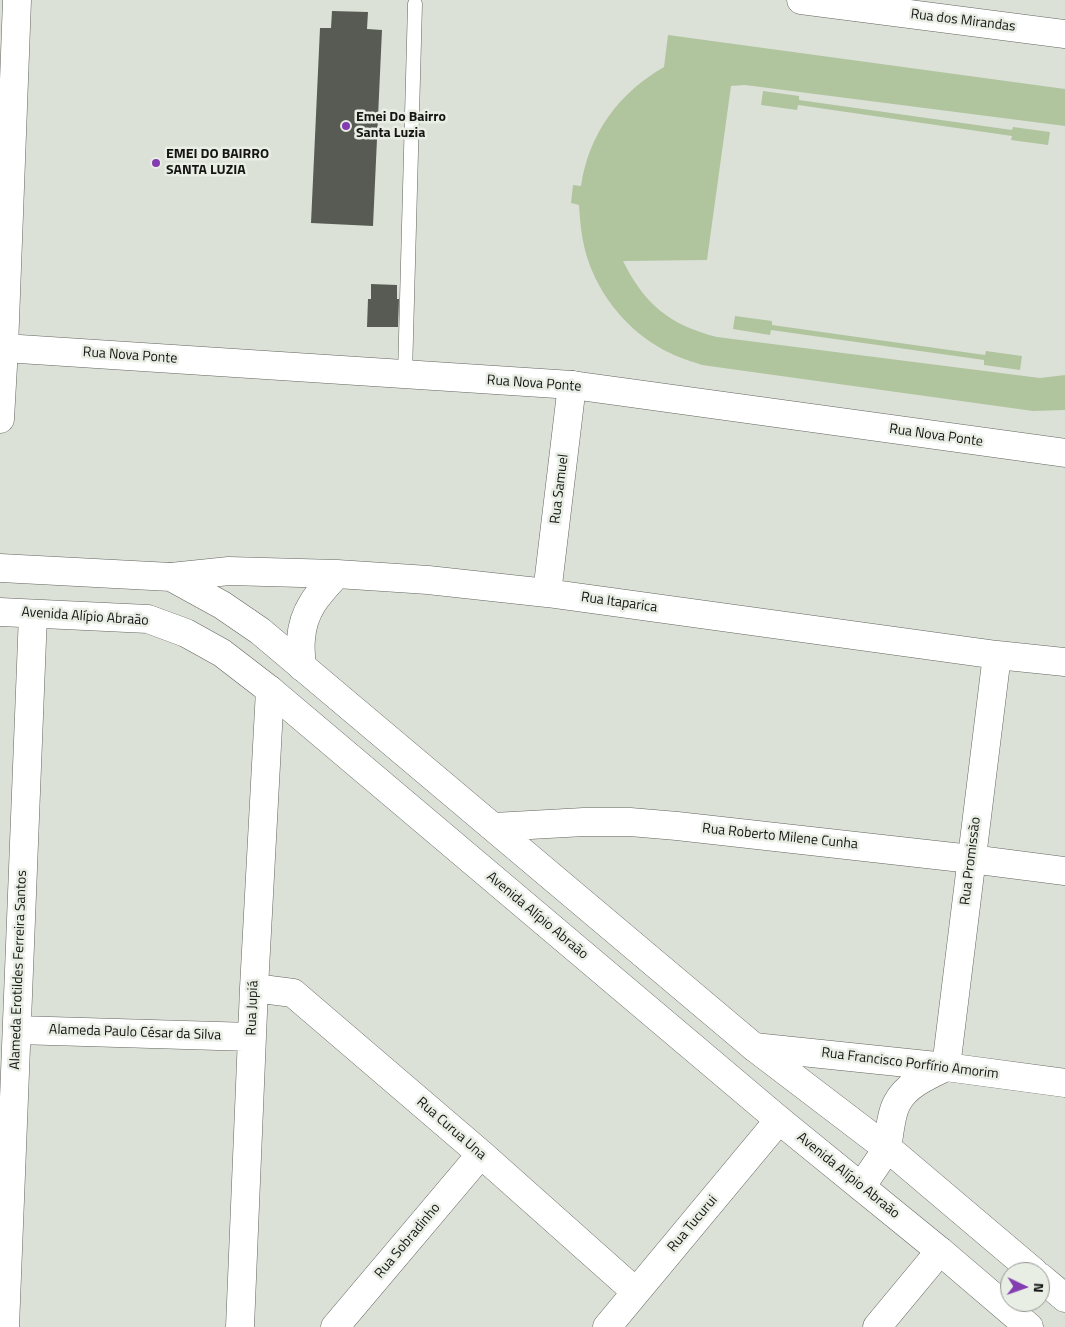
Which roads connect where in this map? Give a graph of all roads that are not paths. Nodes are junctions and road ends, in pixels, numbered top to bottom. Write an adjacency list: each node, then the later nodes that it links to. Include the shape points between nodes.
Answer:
1 (17, 0): 5 (street)
2 (801, 0): 4 (street, Rua dos Mirandas)
3 (415, 4): 8 (lane)
4 (1065, 34)
5 (6, 139): 6 (street)
6 (4, 247): 7 (street)
7 (2, 348): 8 (street, Rua Nova Ponte); 10 (street)
8 (405, 374): 9 (street, Rua Nova Ponte)
9 (572, 386): 11 (street, Rua Nova Ponte); 15 (street, Rua Samuel)
10 (0, 418)
11 (1065, 453)
12 (0, 568): 14 (street)
13 (337, 574): 14 (street, Rua Itaparica, via 229,571); 15 (street, Rua Itaparica); 20 (street, via 306,614 300,639)
14 (171, 577): 20 (street, via 222,605 260,631)
15 (547, 592): 18 (street, Rua Itaparica)
16 (0, 612): 17 (street, Avenida Alípio Abraão)
17 (33, 614): 21 (street, Avenida Alípio Abraão, via 148,619 186,632 222,653); 26 (street, Alameda Erotildes Ferreira Santos)
18 (997, 655): 19 (street, Rua Itaparica); 23 (street, Rua Promissão)
19 (1065, 662)
20 (302, 667): 22 (street)
21 (270, 690): 25 (street, Rua Jupiá); 31 (street, Avenida Alípio Abraão)
22 (494, 827): 23 (street, Rua Roberto Milene Cunha, via 584,822 668,825); 28 (street)
23 (971, 859): 24 (street, Rua Roberto Milene Cunha); 29 (street, Rua Promissão)
24 (1065, 871)
25 (254, 988): 27 (street, Rua Jupiá); 33 (street, Rua Curua Una, via 293,993)
26 (17, 1030): 27 (street, Alameda Paulo César da Silva); 40 (street, Alameda Erotildes Ferreira Santos)
27 (252, 1037): 41 (street, Rua Jupiá)
28 (754, 1047): 29 (street, Rua Francisco Porfírio Amorim); 32 (street)
29 (946, 1067): 30 (street, Rua Francisco Porfírio Amorim); 32 (street, via 920,1079 897,1103)
30 (1065, 1083)
31 (779, 1120): 34 (street, Avenida Alípio Abraão); 38 (street, Rua Tucurui)
32 (887, 1149): 34 (street); 36 (street)
33 (481, 1154): 38 (street, Rua Curua Una); 42 (street, Rua Sobradinho)
34 (861, 1187): 35 (street, Avenida Alípio Abraão)
35 (940, 1252): 44 (street); 45 (street, Avenida Alípio Abraão)
36 (1022, 1262)
37 (1050, 1285): 39 (street)
38 (636, 1292): 43 (street, Rua Tucurui)
39 (1065, 1298)
40 (3, 1313)
41 (240, 1327)
42 (335, 1327)
43 (607, 1327)
44 (877, 1327)
45 (1029, 1327)

